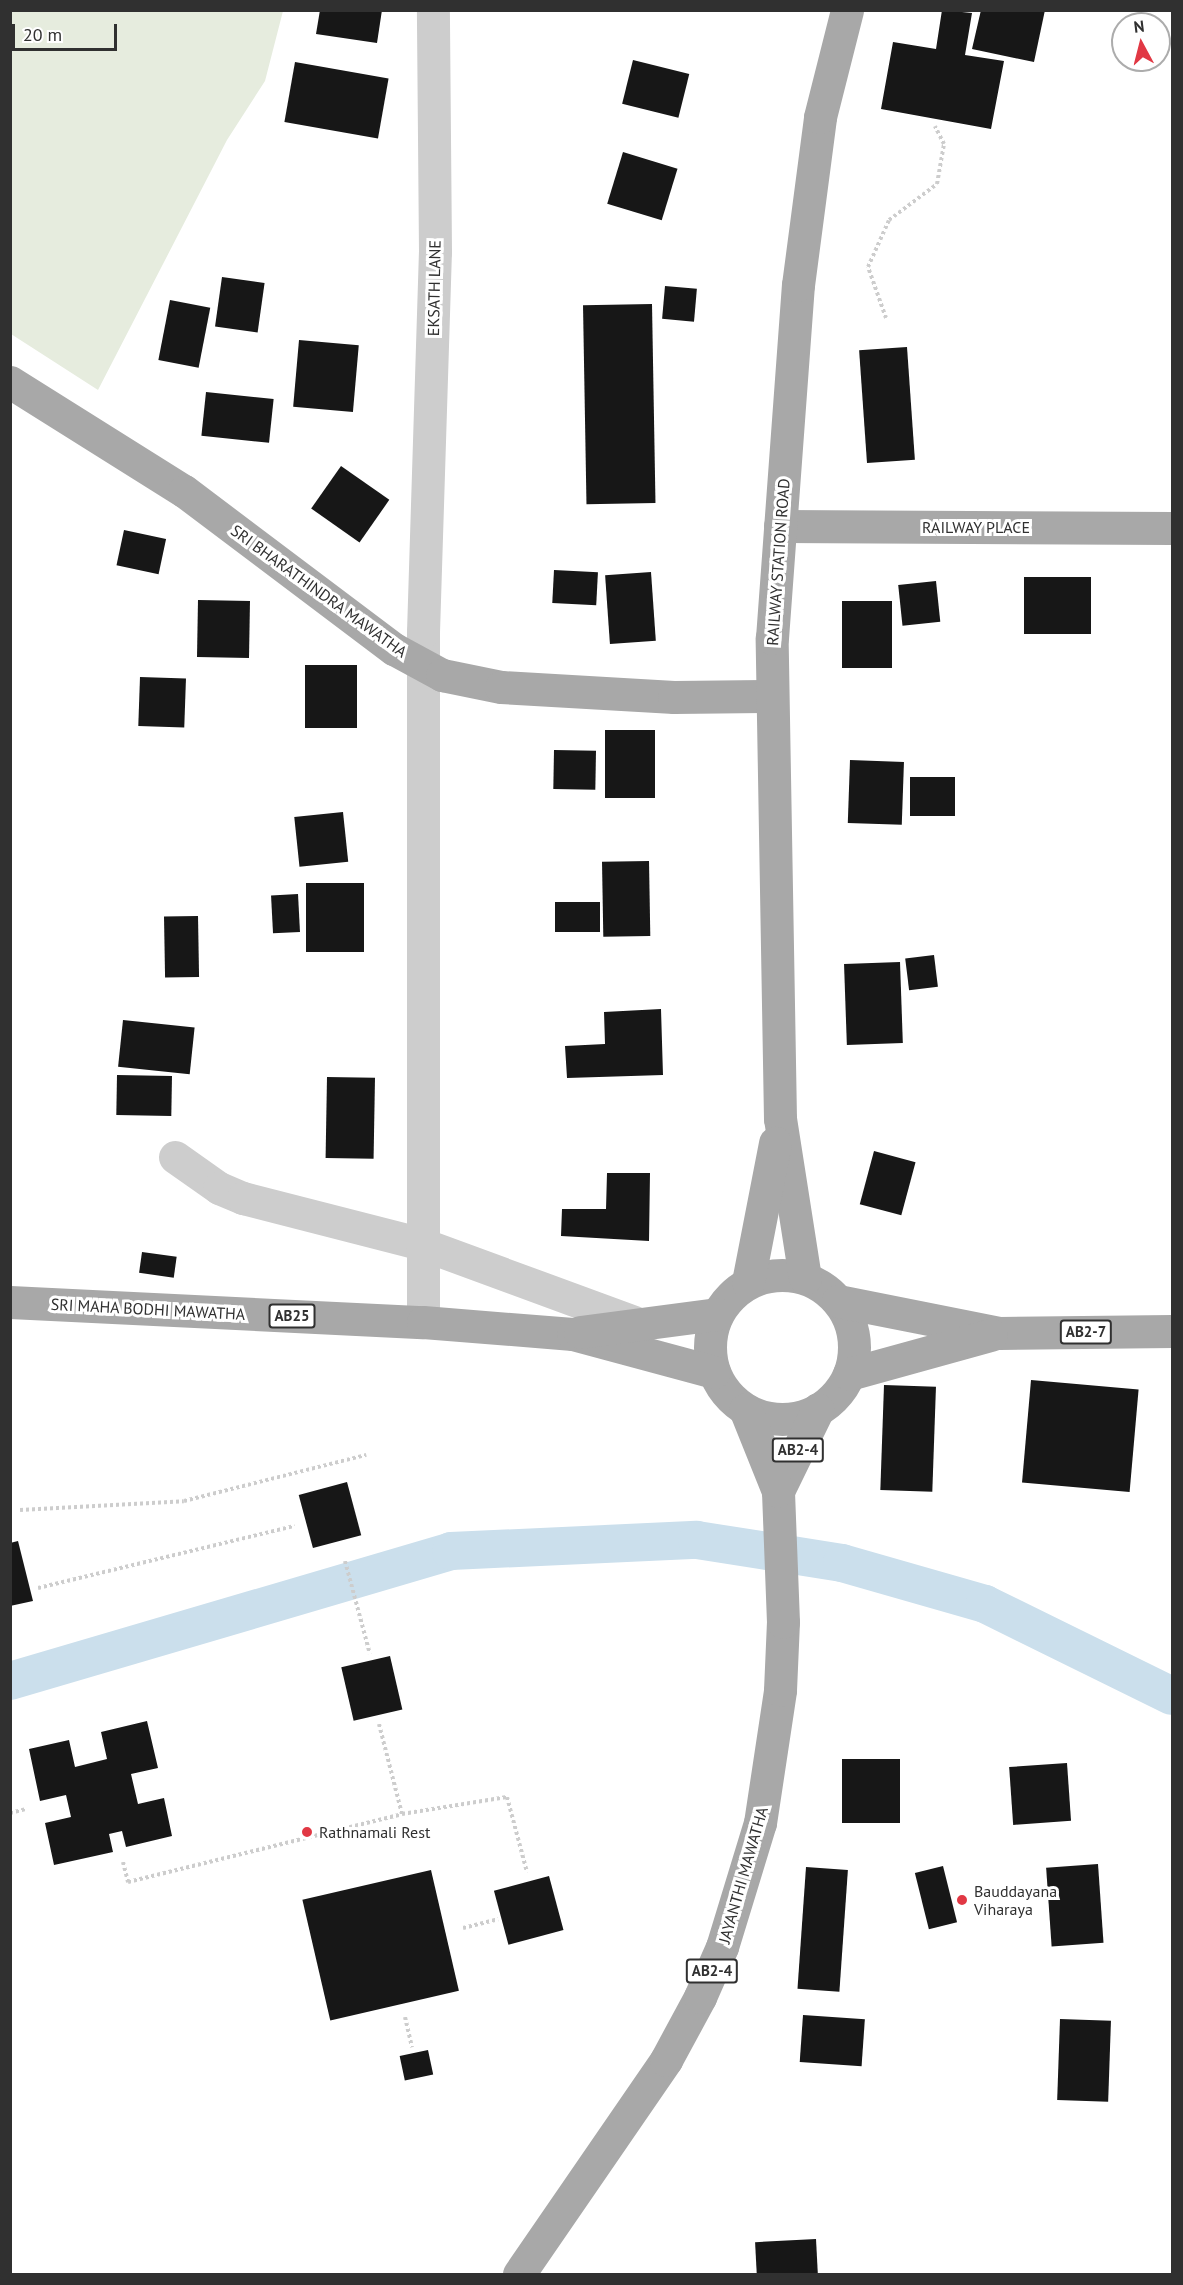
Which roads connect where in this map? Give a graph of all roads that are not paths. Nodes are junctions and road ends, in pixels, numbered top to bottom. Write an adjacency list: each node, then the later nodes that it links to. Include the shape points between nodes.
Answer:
1 (433, 10): 6 (street, EKSATH LANE, via 435,252)
2 (847, 10): 4 (main road, RAILWAY STATION ROAD, via 818,129 798,285)
3 (10, 382): 6 (main road, SRI BHARATHINDRA MAWATHA, via 184,491 394,649)
4 (780, 526): 5 (main road, RAILWAY PLACE); 7 (main road, RAILWAY STATION ROAD)
5 (1173, 528)
6 (423, 665): 7 (main road, SRI BHARATHINDRA MAWATHA, via 442,675 501,687 674,697); 10 (street, EKSATH LANE)
7 (771, 696): 8 (main road, RAILWAY STATION ROAD)
8 (780, 1119): 11 (main road, RAILWAY STATION ROAD); 12 (main road, RAILWAY STATION ROAD)
9 (175, 1157): 10 (street, via 219,1188 243,1198)
10 (422, 1244): 16 (street, EKSATH LANE); 17 (street)
11 (805, 1278): 12 (main road, via 777,1275); 13 (main road, via 824,1287)
12 (748, 1282): 15 (main road, via 730,1296)
13 (838, 1301): 19 (main road, AB2-7); 22 (main road, via 854,1336)
14 (10, 1302): 16 (main road, SRI MAHA BODHI MAWATHA / AB25)
15 (717, 1314): 17 (main road, SRI MAHA BODHI MAWATHA / AB25); 21 (main road, via 709,1343)
16 (423, 1322): 20 (main road, SRI MAHA BODHI MAWATHA / AB25)
17 (634, 1322): 20 (main road, SRI MAHA BODHI MAWATHA / AB25)
18 (1173, 1331): 19 (main road, AB2-7)
19 (999, 1333): 22 (main road, AB2-7)
20 (573, 1334): 21 (main road, SRI MAHA BODHI MAWATHA / AB25)
21 (714, 1372): 23 (main road, via 732,1399)
22 (849, 1374): 24 (main road, via 842,1388)
23 (745, 1409): 24 (main road, via 781,1419); 25 (main road, JAYANTHI MAWATHA / AB2-4)
24 (818, 1409): 25 (main road, JAYANTHI MAWATHA / AB2-4)
25 (778, 1491): 26 (main road, JAYANTHI MAWATHA / AB2-4, via 783,1622 779,1701 760,1823 722,1947 666,2060)
26 (519, 2274)

